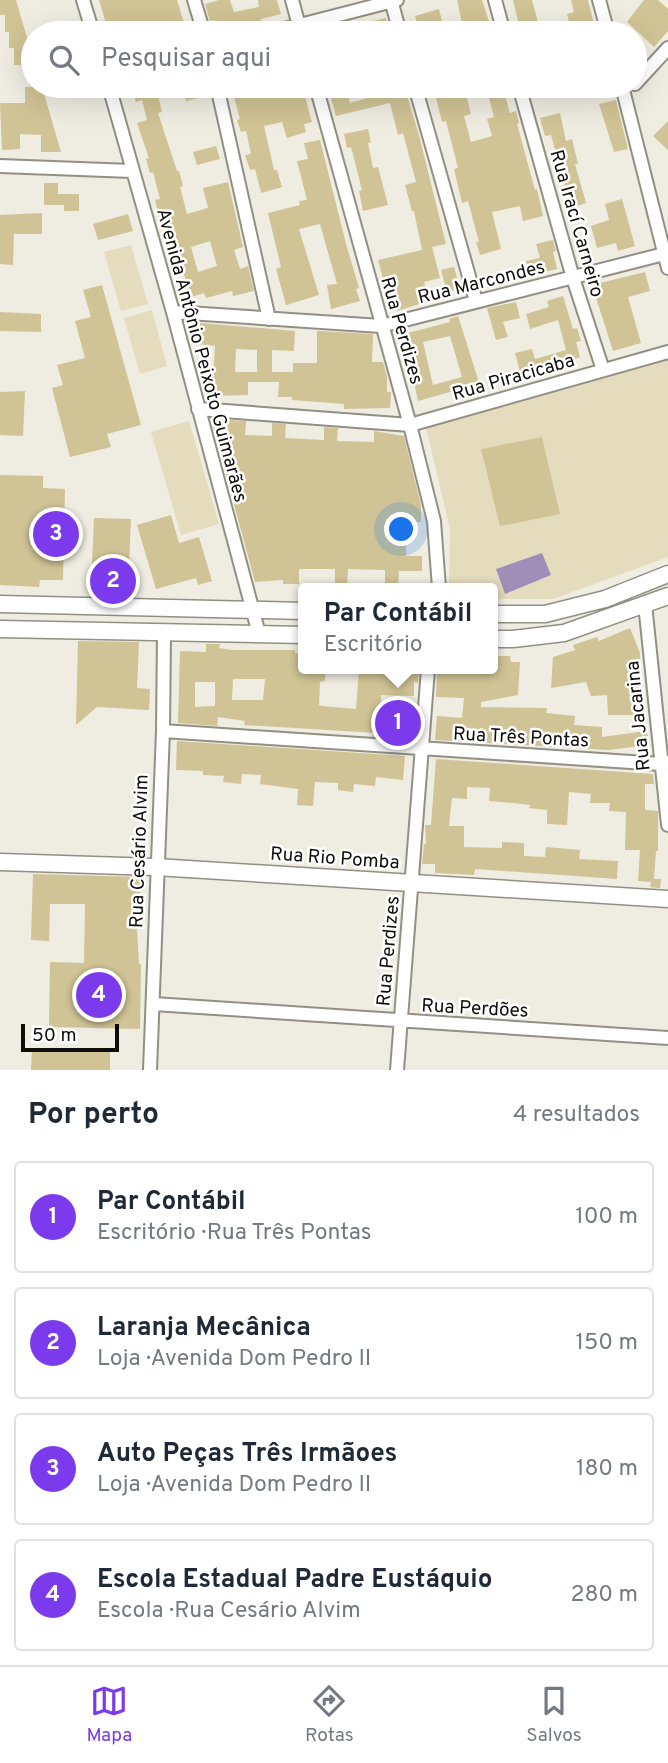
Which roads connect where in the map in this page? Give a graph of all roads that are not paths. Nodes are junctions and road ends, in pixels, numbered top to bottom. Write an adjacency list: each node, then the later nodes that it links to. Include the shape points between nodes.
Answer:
1 (83, 0): 7 (street)
2 (194, 0): 8 (street)
3 (292, 0): 9 (street)
4 (495, 0): 12 (street)
5 (599, 0): 13 (street)
6 (393, 1): 10 (street); 11 (street)
7 (89, 21)
8 (200, 21)
9 (298, 21)
10 (327, 21)
11 (397, 21)
12 (501, 21)
13 (605, 21)
14 (668, 48): 15 (street)
15 (647, 70)
16 (112, 98): 23 (street, Avenida Antônio Peixoto Guimarães)
17 (221, 98): 29 (street)
18 (319, 98): 30 (street, Rua Perdizes)
19 (418, 98): 27 (street)
20 (522, 98): 26 (street, Rua Irací Carneiro)
21 (631, 98): 24 (street)
22 (0, 166): 23 (street)
23 (132, 171): 28 (street, Avenida Antônio Peixoto Guimarães)
24 (666, 252): 25 (street); 26 (street, Rua Marcondes)
25 (668, 268)
26 (573, 278): 27 (street, Rua Marcondes); 32 (street, Rua Irací Carneiro)
27 (475, 301): 30 (street, Rua Marcondes)
28 (173, 312): 29 (street, Rua Marcondes); 33 (street, Avenida Antônio Peixoto Guimarães)
29 (270, 319): 30 (street, Rua Marcondes)
30 (381, 326): 34 (street, Rua Perdizes)
31 (668, 352): 32 (street, Rua Piracicaba)
32 (603, 370): 34 (street, Rua Piracicaba)
33 (198, 409): 34 (street, Rua Piracicaba); 40 (street, Avenida Antônio Peixoto Guimarães)
34 (410, 425): 36 (street, Rua Perdizes, via 434,521)
35 (668, 574): 42 (main road, via 545,614)
36 (439, 583)
37 (668, 596): 39 (main road)
38 (0, 604): 40 (main road)
39 (645, 604): 47 (main road, via 564,633); 51 (street, Rua Jacarina)
40 (254, 610): 41 (main road); 45 (street, Avenida Antônio Peixoto Guimarães)
41 (298, 611)
42 (498, 614)
43 (0, 629): 44 (main road)
44 (164, 633): 45 (main road); 49 (street, Rua Cesário Alvim)
45 (259, 634): 46 (main road)
46 (298, 635)
47 (498, 639)
48 (428, 674): 50 (street, Rua Perdizes)
49 (163, 731): 50 (street, Rua Três Pontas); 54 (street, Rua Cesário Alvim)
50 (423, 750): 51 (street, Rua Três Pontas); 55 (street, Rua Perdizes)
51 (665, 763): 52 (street, Rua Jacarina)
52 (668, 825)
53 (0, 862): 54 (main road, Rua Rio Pomba)
54 (156, 867): 55 (main road, Rua Rio Pomba); 57 (street, Rua Cesário Alvim)
55 (412, 882): 56 (main road, Rua Rio Pomba); 58 (street, Rua Perdizes)
56 (668, 899)
57 (153, 1004): 58 (street, Rua Perdões); 60 (street, Rua Cesário Alvim)
58 (400, 1022): 59 (street, Rua Perdões); 61 (street, Rua Perdizes)
59 (668, 1038)
60 (150, 1070)
61 (397, 1070)

